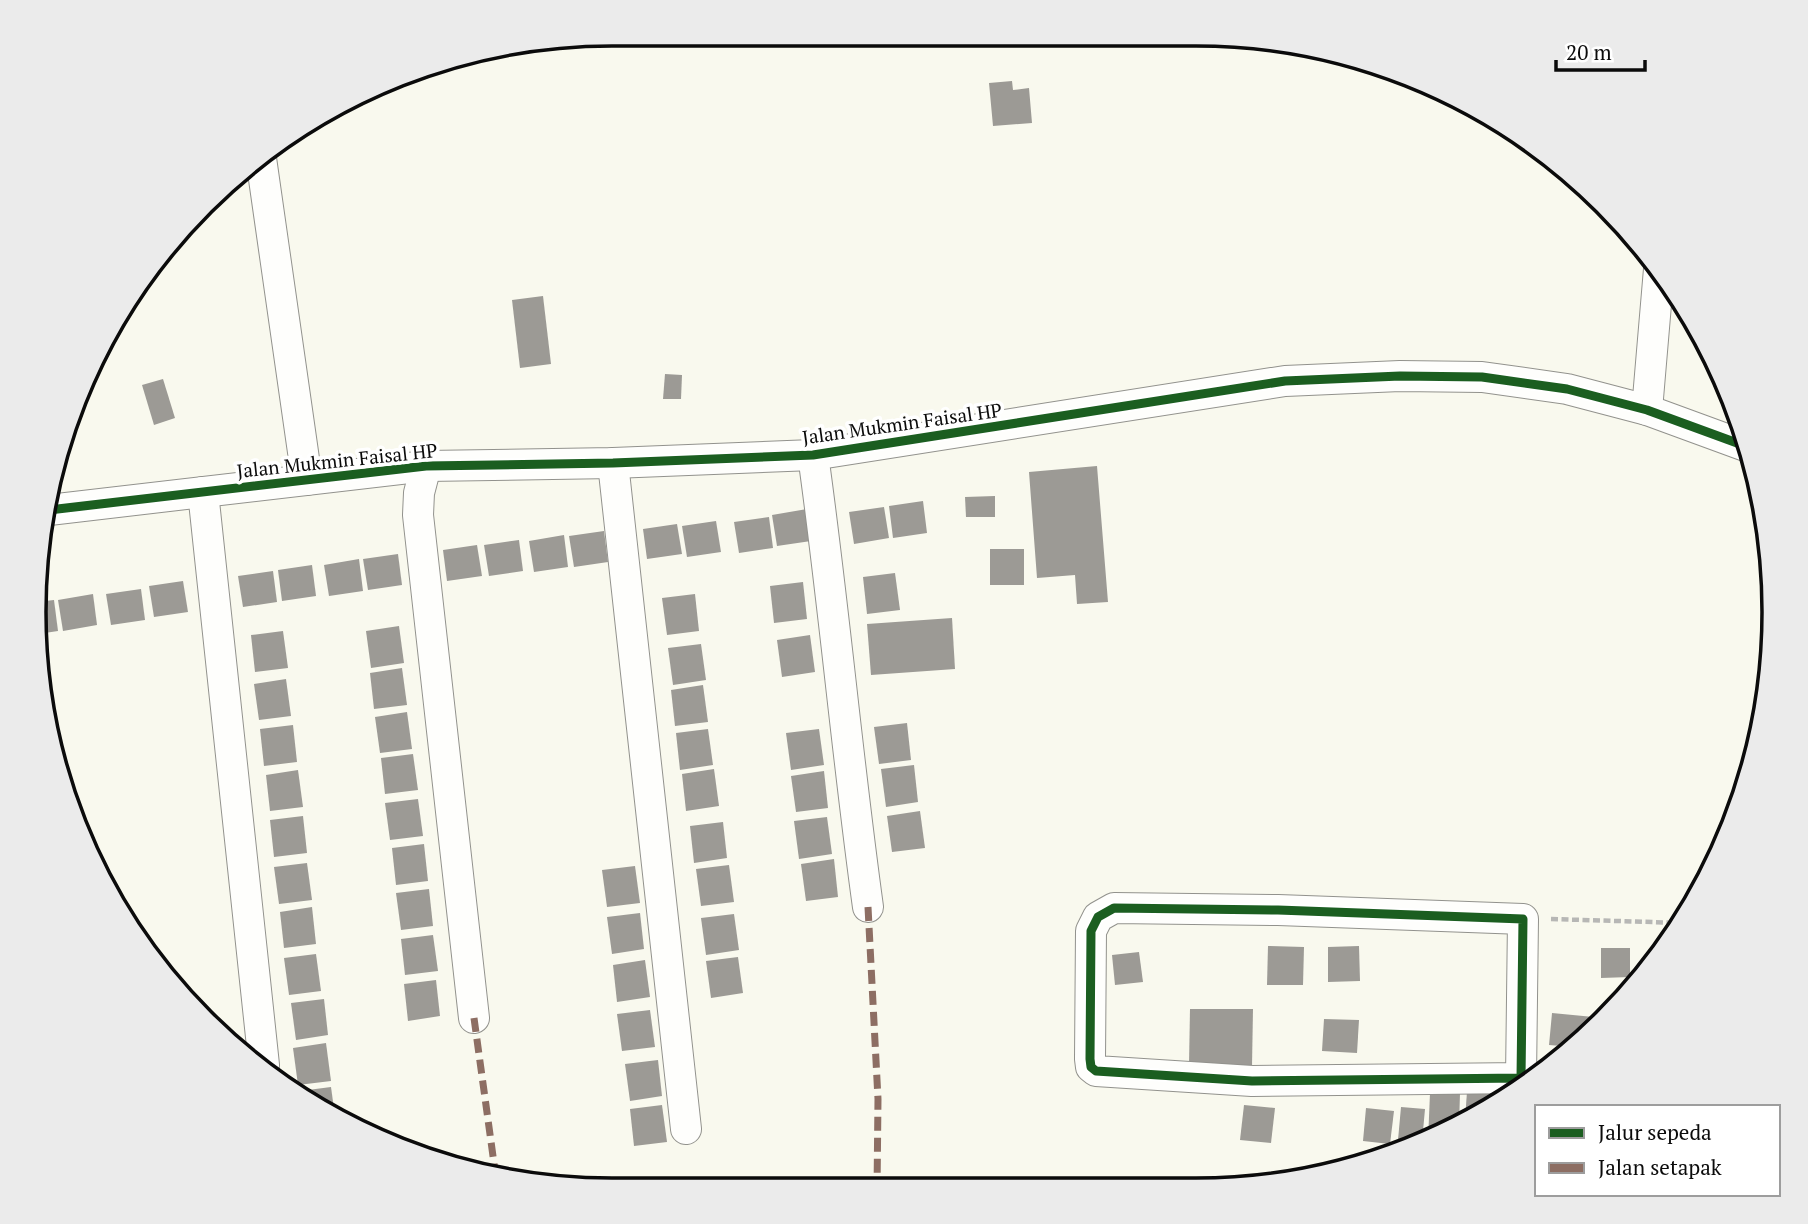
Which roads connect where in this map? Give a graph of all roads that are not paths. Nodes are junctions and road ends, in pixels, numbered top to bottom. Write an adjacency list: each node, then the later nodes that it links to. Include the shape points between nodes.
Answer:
1 (262, 167): 8 (street)
2 (1658, 285): 3 (street)
3 (1647, 410): 4 (street, Jalan Mukmin Faisal HP); 5 (street, Jalan Mukmin Faisal HP, via 1566,389 1482,377 1285,381)
4 (1736, 443)
5 (813, 455): 6 (street, Jalan Mukmin Faisal HP); 11 (street)
6 (613, 463): 7 (street, Jalan Mukmin Faisal HP); 16 (street)
7 (426, 466): 8 (street, Jalan Mukmin Faisal HP); 12 (street, via 418,515)
8 (307, 480): 9 (street, Jalan Mukmin Faisal HP)
9 (203, 492): 10 (street, Jalan Mukmin Faisal HP); 13 (street)
10 (55, 509)
11 (868, 907)
12 (474, 1018)
13 (263, 1058)
14 (1526, 1072): 15 (street, via 1523,919 1114,908 1098,917 1091,931 1090,1059 1096,1071 1252,1081)
15 (1512, 1082)
16 (686, 1129)

